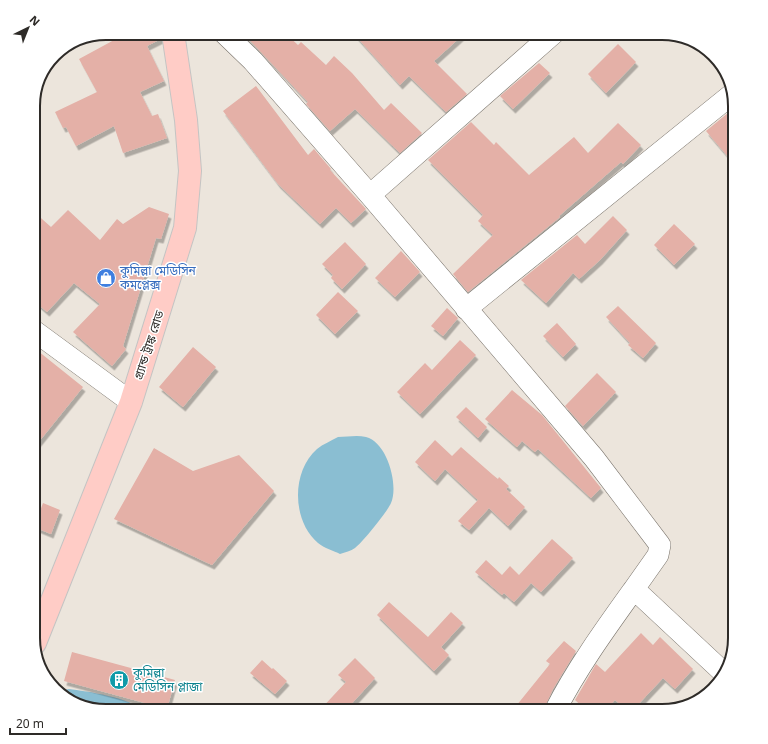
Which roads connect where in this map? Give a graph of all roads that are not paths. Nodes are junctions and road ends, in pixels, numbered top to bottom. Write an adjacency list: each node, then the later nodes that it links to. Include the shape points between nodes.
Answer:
1 (174, 40): 8 (highway, গ্র্যান্ড ট্রাঙ্ক রোড, via 186,120 190,171 185,228)
2 (232, 40): 5 (street, via 253,60)
3 (546, 40): 5 (street)
4 (727, 98): 6 (street)
5 (370, 195): 6 (street)
6 (466, 309): 9 (street, via 594,458 660,545 658,555)
7 (40, 335): 8 (street)
8 (130, 402): 10 (highway, গ্র্যান্ড ট্রাঙ্ক রোড)
9 (634, 589): 11 (street); 12 (street, via 600,637)
10 (40, 630)
11 (720, 669)
12 (559, 704)

